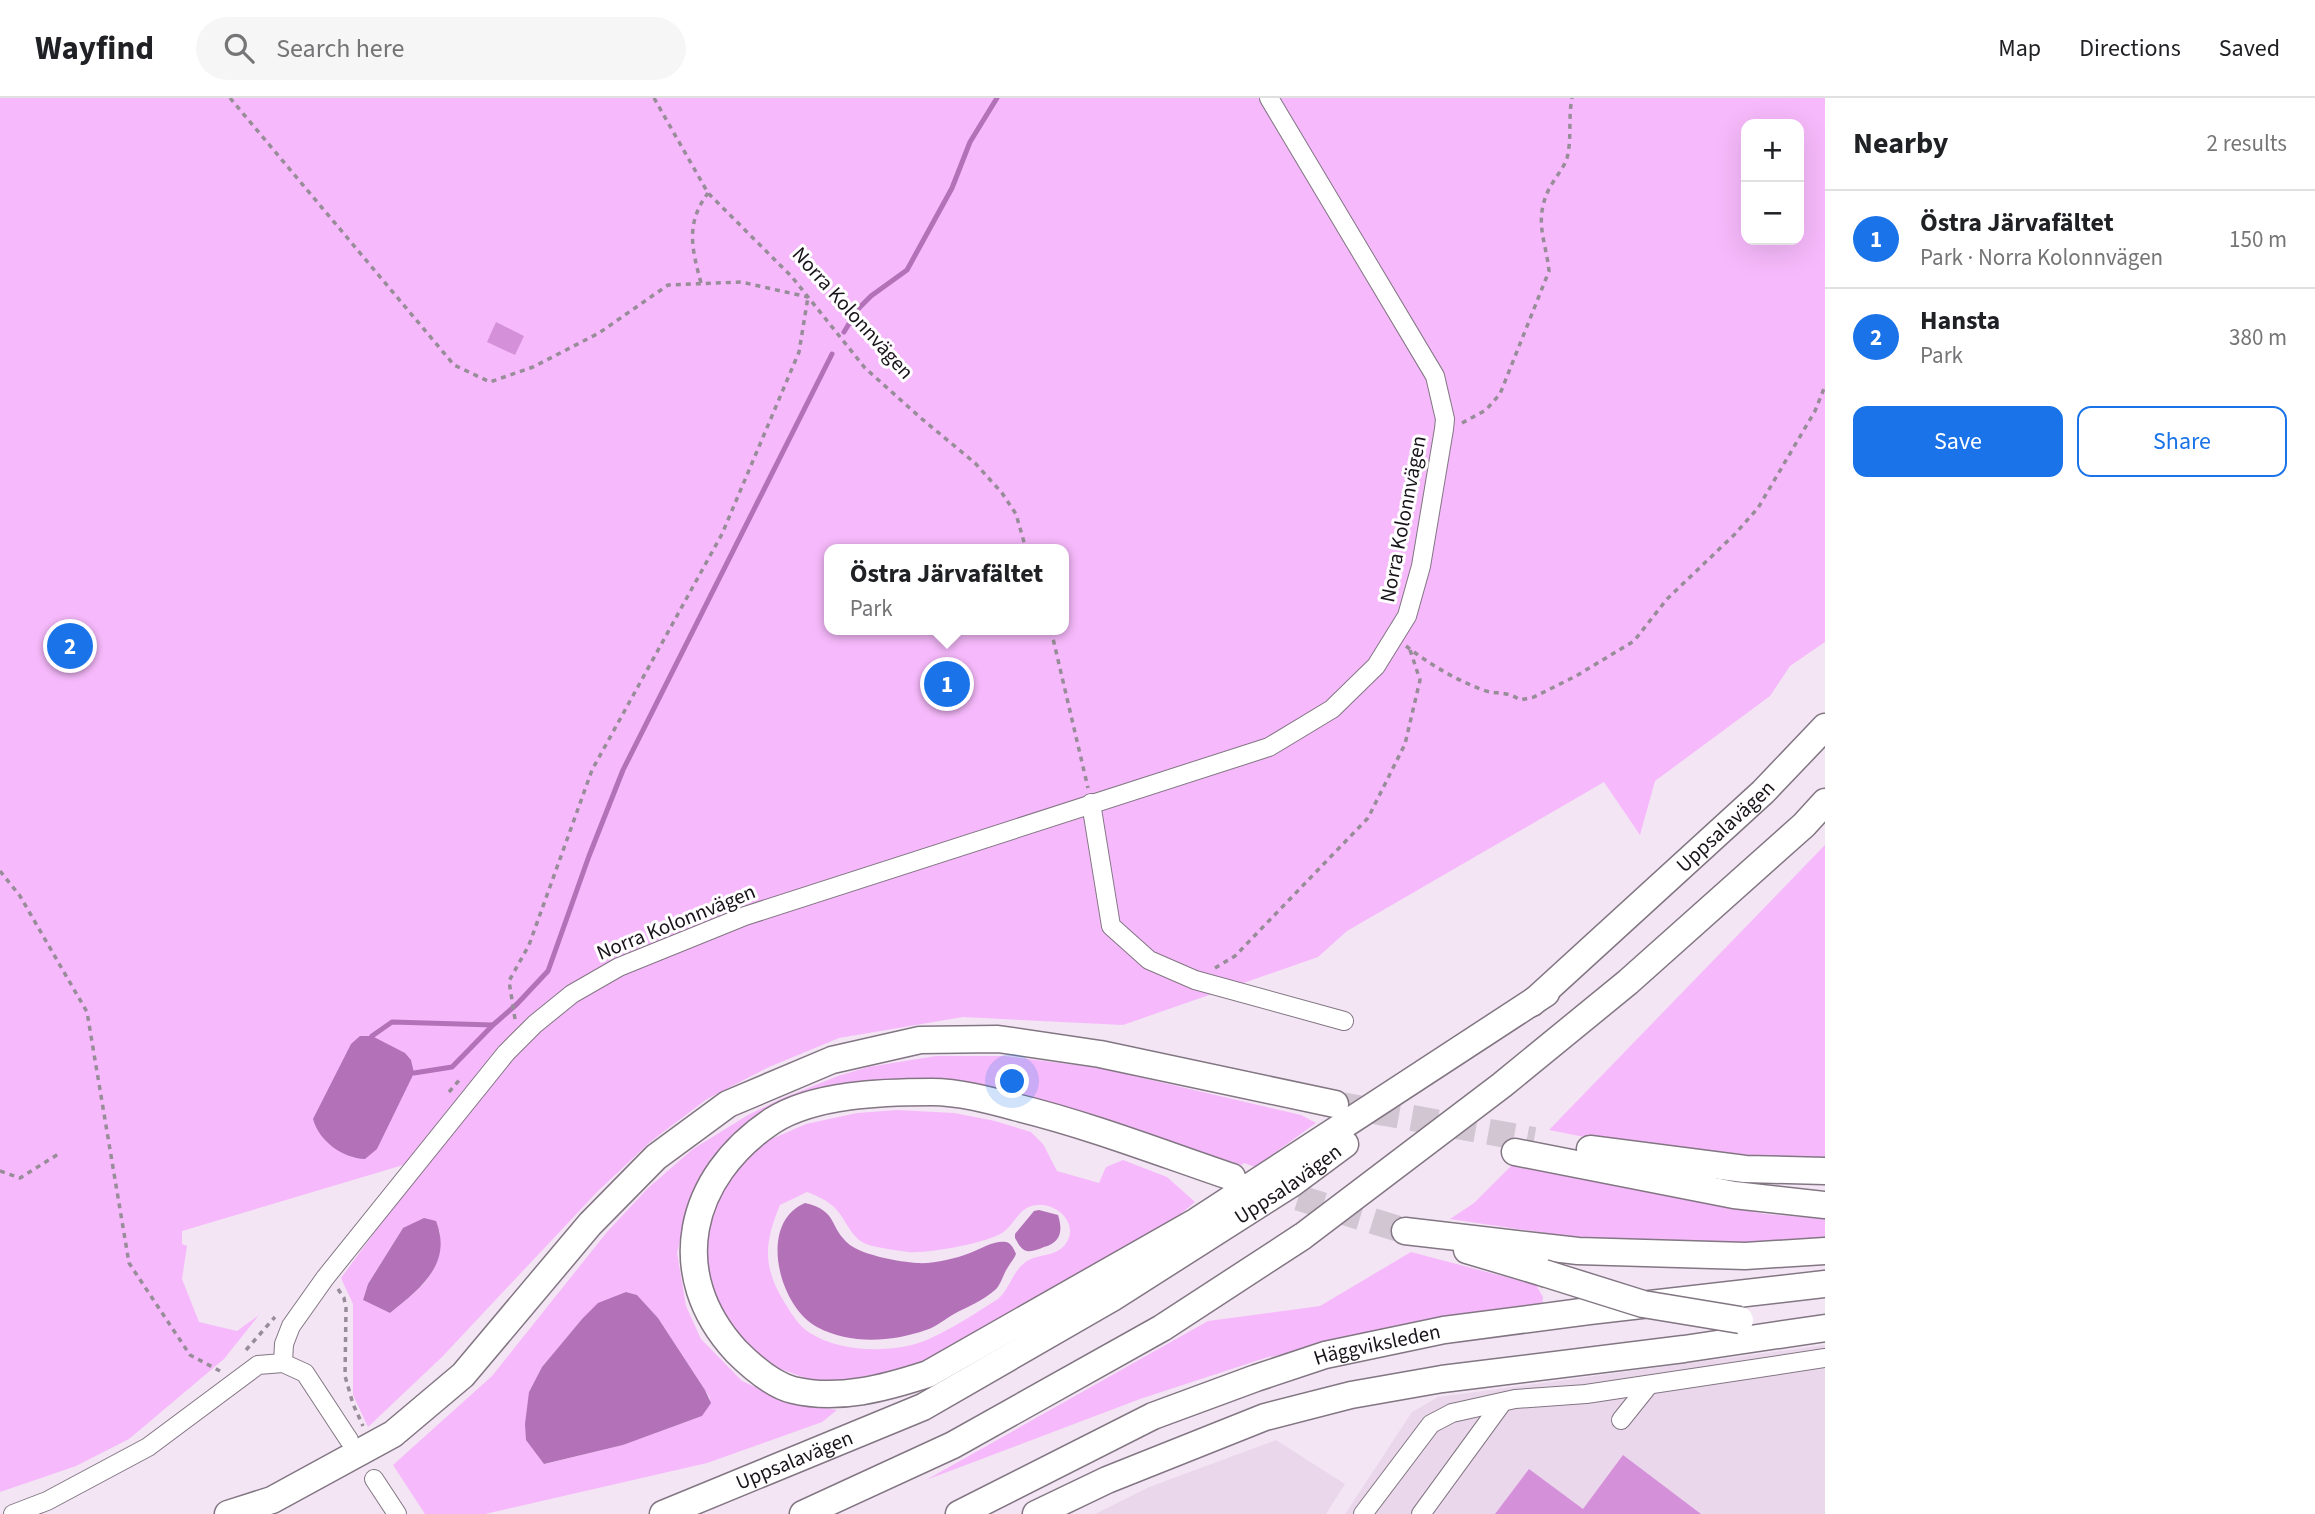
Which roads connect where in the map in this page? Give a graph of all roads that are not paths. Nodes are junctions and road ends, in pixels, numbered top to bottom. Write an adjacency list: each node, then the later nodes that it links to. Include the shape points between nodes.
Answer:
1 (1269, 98): 3 (street, Norra Kolonnvägen, via 1435,376 1445,419 1421,566 1406,616 1376,666 1332,709 1269,747)
2 (1825, 727): 5 (highway, Uppsalavägen, via 1763,792)
3 (1091, 803): 6 (street, via 1111,926 1149,960 1195,980); 16 (street, Norra Kolonnvägen, via 745,916 619,967 572,994 506,1053 325,1278 291,1326)
4 (1825, 803): 26 (highway, via 1628,982 1502,1085 1303,1236 1162,1328 953,1445)
5 (1546, 993): 9 (highway, via 1197,1221 928,1374 884,1389 827,1394 790,1389 751,1367 716,1325 700,1293 692,1249 697,1218 712,1181 740,1147 774,1120 814,1103 854,1097 934,1092 989,1100); 25 (highway, Uppsalavägen, via 1291,1184 1112,1298 923,1407)
6 (1344, 1021)
7 (1335, 1104): 23 (highway, via 1100,1054 998,1040 919,1040 832,1060 728,1104 656,1157 590,1224 463,1375 393,1434 272,1500)
8 (1825, 1171): 10 (highway, via 1745,1169 1525,1146 1734,1195)
9 (1232, 1177)
10 (1825, 1205)
11 (1825, 1251): 13 (highway, bridge, via 1745,1256 1578,1251 1405,1231 1643,1304 1740,1320)
12 (1825, 1284): 27 (highway, Häggviksleden, via 1457,1329 1325,1355 1153,1416)
13 (1825, 1322)
14 (1825, 1328): 28 (highway, via 1351,1395 1265,1417 1107,1480)
15 (1825, 1358): 17 (street)
16 (283, 1363): 20 (street, via 304,1373); 22 (street, via 258,1365 148,1447)
17 (1649, 1385): 18 (street); 19 (street)
18 (1502, 1403): 29 (street, via 1452,1413 1431,1424); 30 (street)
19 (1621, 1420)
20 (357, 1436)
21 (374, 1479): 24 (street)
22 (13, 1514)
23 (228, 1514)
24 (397, 1514)
25 (663, 1514)
26 (803, 1514)
27 (959, 1514)
28 (1036, 1514)
29 (1363, 1514)
30 (1421, 1514)

